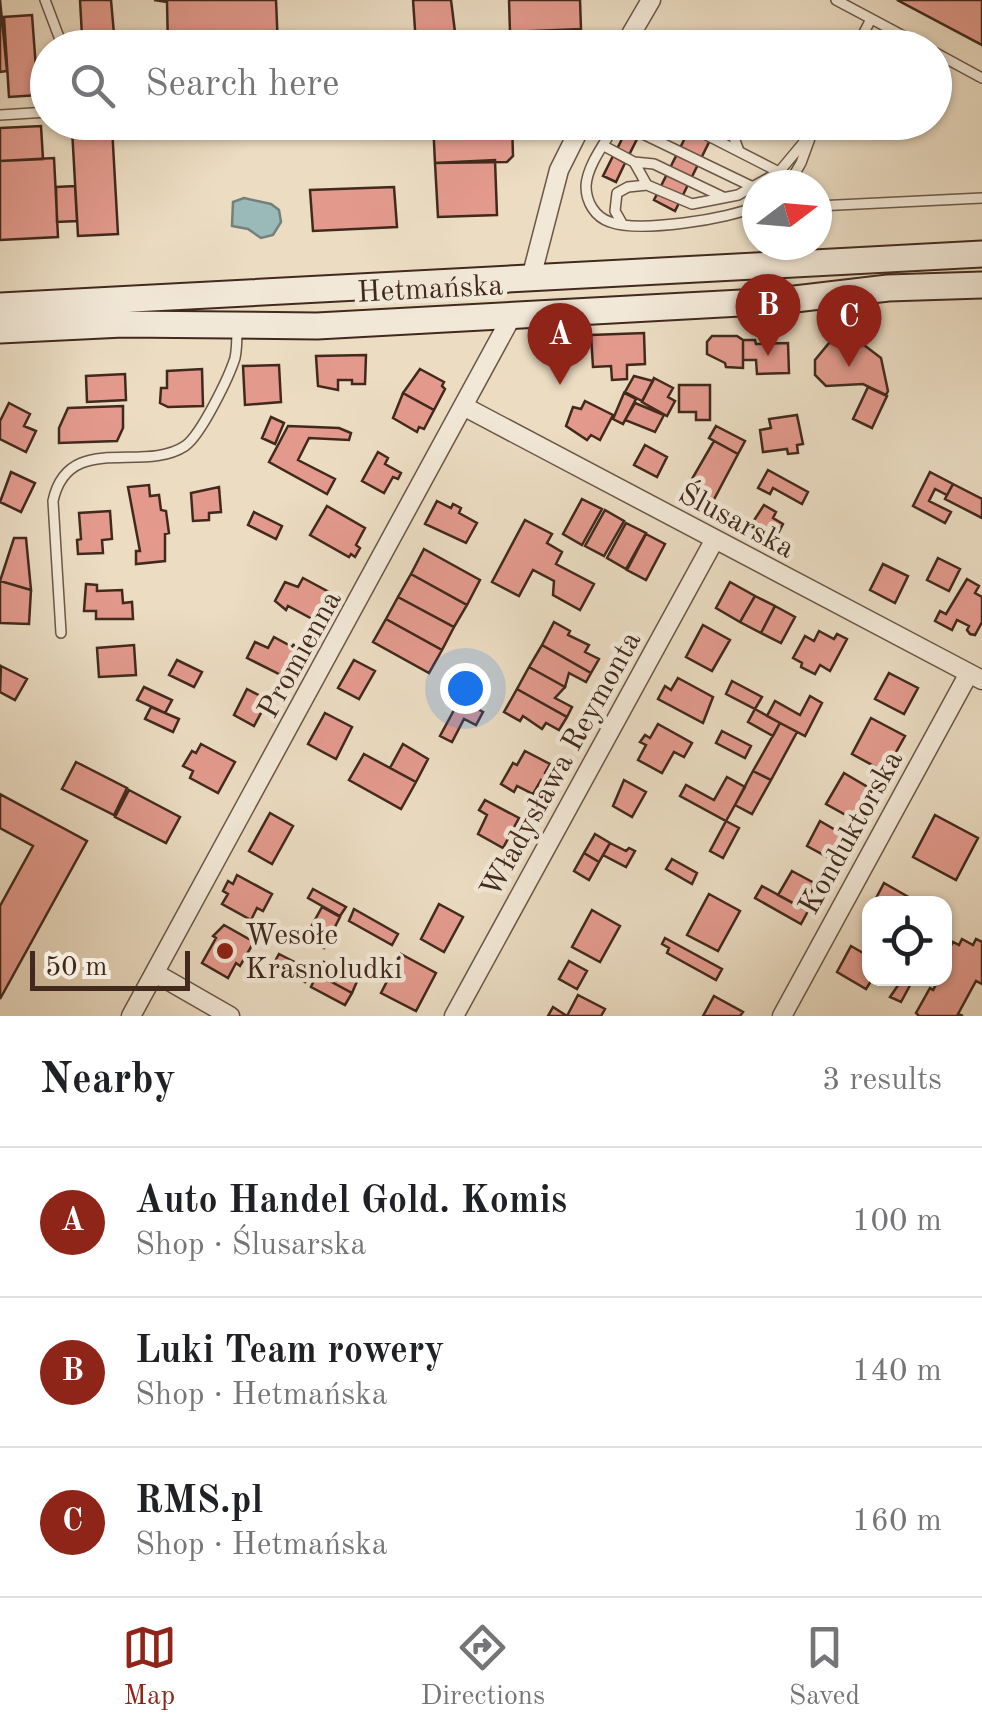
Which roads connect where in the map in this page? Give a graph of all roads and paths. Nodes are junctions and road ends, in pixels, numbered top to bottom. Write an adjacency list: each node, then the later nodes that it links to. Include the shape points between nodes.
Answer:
1 (45, 0): 5 (lane)
2 (651, 0): 6 (street)
3 (836, 0): 4 (lane)
4 (871, 19): 7 (lane); 8 (lane)
5 (56, 30)
6 (634, 30)
7 (865, 30)
8 (892, 30)
9 (952, 62): 10 (lane)
10 (982, 78)
11 (30, 113): 12 (lane)
12 (0, 115)
13 (574, 140): 36 (street, via 558,170)
14 (607, 140): 20 (lane)
15 (655, 140): 26 (lane)
16 (716, 140): 21 (lane)
17 (735, 140): 21 (lane)
18 (806, 140): 24 (lane)
19 (808, 140): 25 (lane)
20 (604, 146): 22 (lane); 33 (lane, via 588,177 588,200 601,218)
21 (739, 152): 23 (lane)
22 (634, 162): 27 (lane); 29 (lane, via 654,164)
23 (774, 170)
24 (780, 170)
25 (797, 170)
26 (742, 181)
27 (648, 186): 29 (lane, via 692,204); 33 (lane, via 617,193 614,211)
28 (742, 191): 29 (lane)
29 (725, 198)
30 (982, 198): 31 (lane)
31 (832, 205)
32 (742, 211): 33 (lane, via 704,221)
33 (622, 225)
34 (982, 254): 35 (main road, Hetmańska)
35 (630, 272): 36 (main road, Hetmańska); 40 (main road, via 621,288)
36 (531, 278): 38 (main road, Hetmańska); 41 (main road)
37 (982, 284): 40 (main road, Hetmańska)
38 (386, 285): 39 (main road, Hetmańska); 42 (main road, via 403,303)
39 (0, 306)
40 (634, 310): 41 (main road, Hetmańska)
41 (512, 316): 42 (main road, Hetmańska); 45 (street, Promienna)
42 (395, 322): 43 (main road, Hetmańska)
43 (238, 327): 44 (main road, Hetmańska); 47 (lane, via 235,358 196,436 183,448 90,460 57,482)
44 (0, 330)
45 (465, 407): 46 (street, Ślusarska); 49 (street, Promienna)
46 (715, 539): 48 (street, Ślusarska); 52 (street, Władysława Reymonta)
47 (61, 633)
48 (975, 678): 53 (street, Konduktorska)
49 (155, 973): 50 (street, Promienna); 51 (street)
50 (132, 1016)
51 (230, 1016)
52 (454, 1016)
53 (782, 1016)

